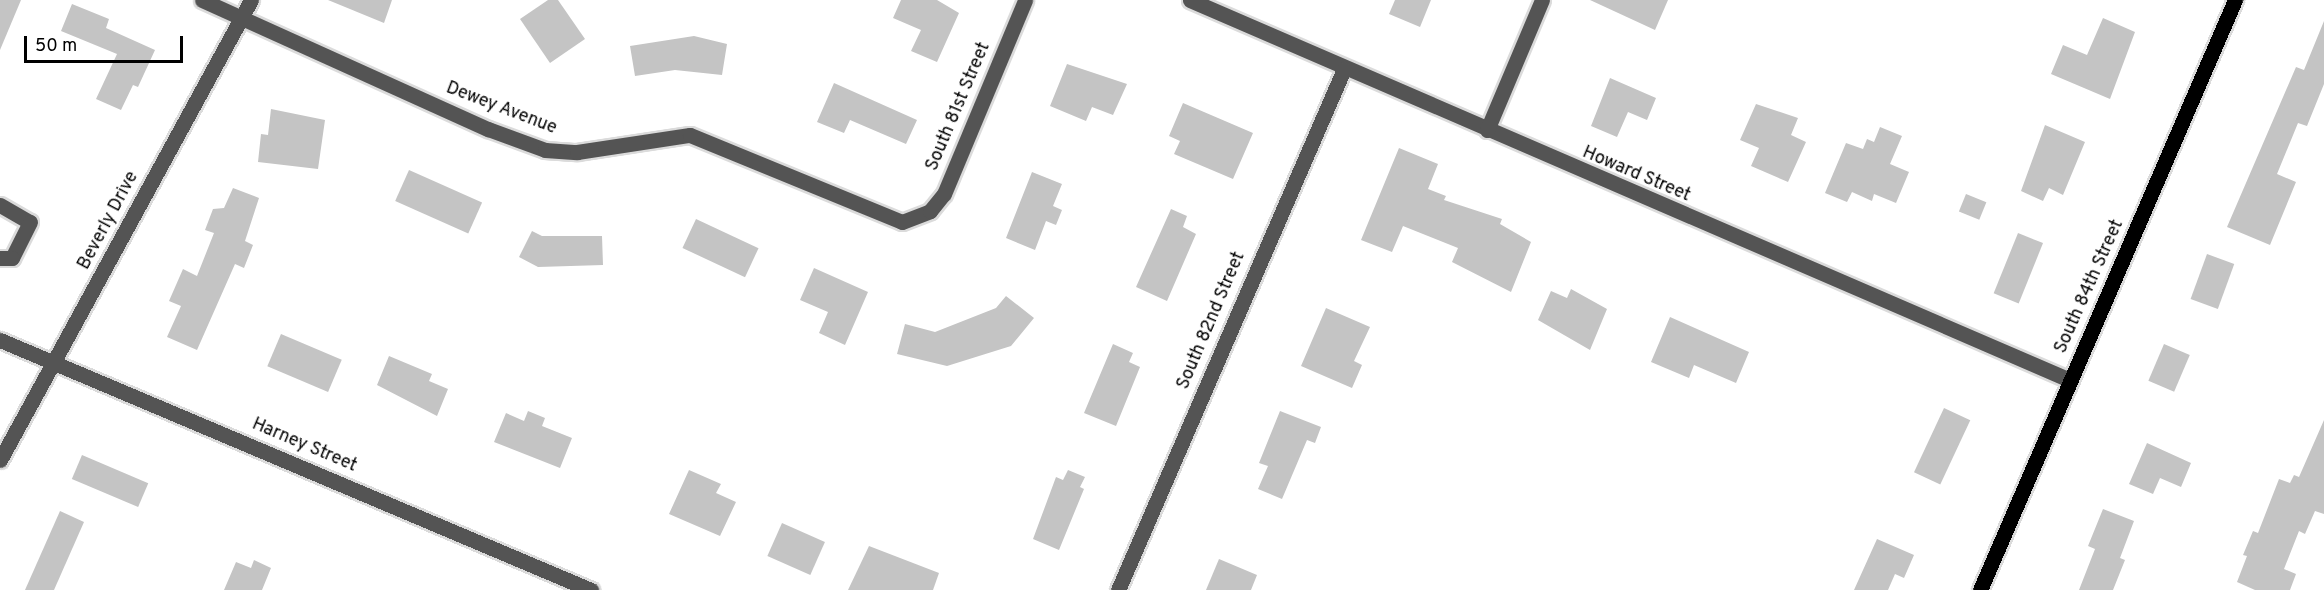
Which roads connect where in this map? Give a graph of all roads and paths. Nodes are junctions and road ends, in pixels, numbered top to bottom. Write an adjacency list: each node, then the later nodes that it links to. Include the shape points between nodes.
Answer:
1 (202, 0): 7 (street, Dewey Avenue)
2 (251, 0): 7 (street, Beverly Drive)
3 (1025, 0): 11 (street, South 81st Street, via 944,194 930,211)
4 (1190, 0): 8 (street, Howard Street)
5 (1542, 0): 9 (street)
6 (2235, 0): 15 (main road, South 84th Street)
7 (242, 16): 11 (street, Dewey Avenue, via 478,125 545,150 577,152 690,135 892,221); 14 (street, Beverly Drive)
8 (1344, 69): 9 (street, Howard Street); 18 (street, South 82nd Street)
9 (1487, 130): 15 (street, Howard Street)
10 (0, 205): 12 (street, via 30,222 12,258)
11 (916, 219)
12 (0, 258)
13 (0, 340): 14 (street, Harney Street)
14 (56, 362): 16 (street, Beverly Drive); 17 (street, Harney Street)
15 (2070, 380): 19 (main road, South 84th Street)
16 (0, 460)
17 (591, 590)
18 (1119, 590)
19 (1980, 590)

